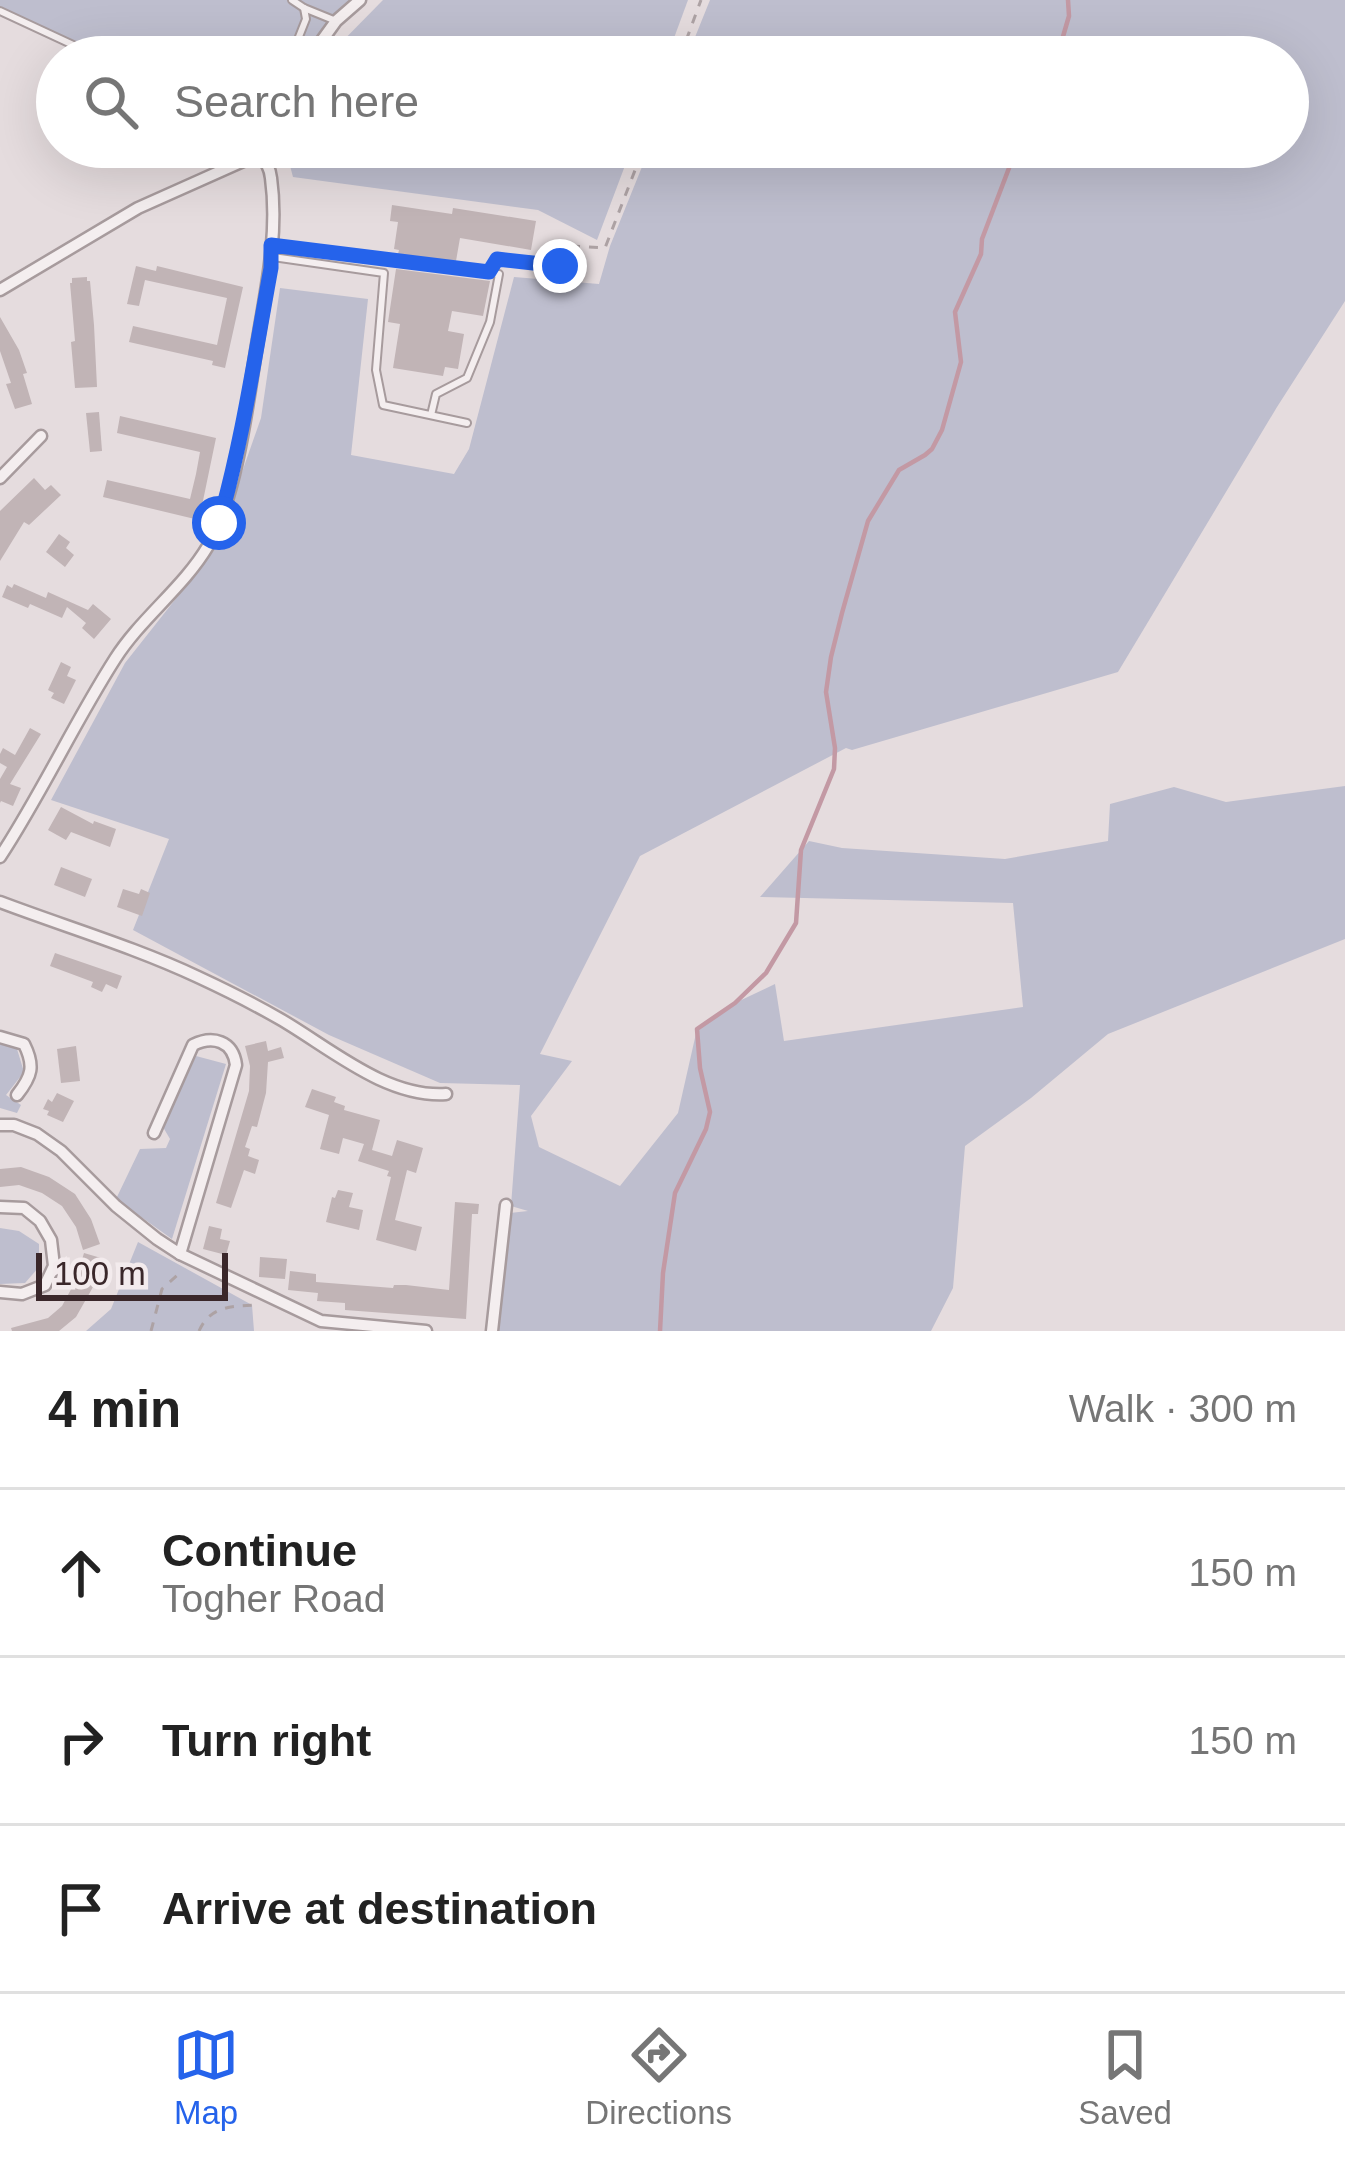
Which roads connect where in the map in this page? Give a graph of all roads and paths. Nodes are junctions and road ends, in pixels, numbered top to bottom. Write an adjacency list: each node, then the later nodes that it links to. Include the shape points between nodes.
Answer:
1 (292, 0): 4 (lane)
2 (360, 0): 6 (street)
3 (701, 0): 10 (path)
4 (304, 8): 6 (lane); 8 (lane)
5 (0, 11): 7 (lane)
6 (336, 22): 9 (street)
7 (54, 36)
8 (299, 36)
9 (326, 36)
10 (688, 36)
11 (224, 168): 17 (street, via 138,208)
12 (269, 168): 15 (street)
13 (636, 168): 14 (path, via 605,248)
14 (563, 246): 16 (lane, via 560,266 497,259)
15 (271, 251): 16 (lane); 18 (lane, via 384,273 376,370 383,405); 22 (street, via 219,523 194,566 118,655)
16 (489, 272): 18 (lane, via 500,274 475,360 467,378 436,394)
17 (0, 290)
18 (431, 416): 19 (lane)
19 (467, 423)
20 (41, 436): 21 (street)
21 (0, 478)
22 (0, 856)
23 (0, 902): 25 (street, via 196,976 393,1084)
24 (0, 1037): 26 (street, via 24,1044 32,1059)
25 (446, 1094)
26 (17, 1095)
27 (0, 1125): 31 (street, via 61,1151 116,1206)
28 (154, 1133): 31 (street, via 193,1045 224,1042 236,1066)
29 (506, 1205): 38 (street)
30 (0, 1207): 32 (street, via 24,1208 40,1221 54,1266 44,1285)
31 (184, 1256): 33 (street); 35 (path, via 181,1274 162,1289)
32 (0, 1292)
33 (263, 1294): 34 (street); 36 (path, via 258,1305 209,1314)
34 (320, 1326): 37 (street)
35 (151, 1331)
36 (199, 1331)
37 (426, 1331)
38 (492, 1331)

